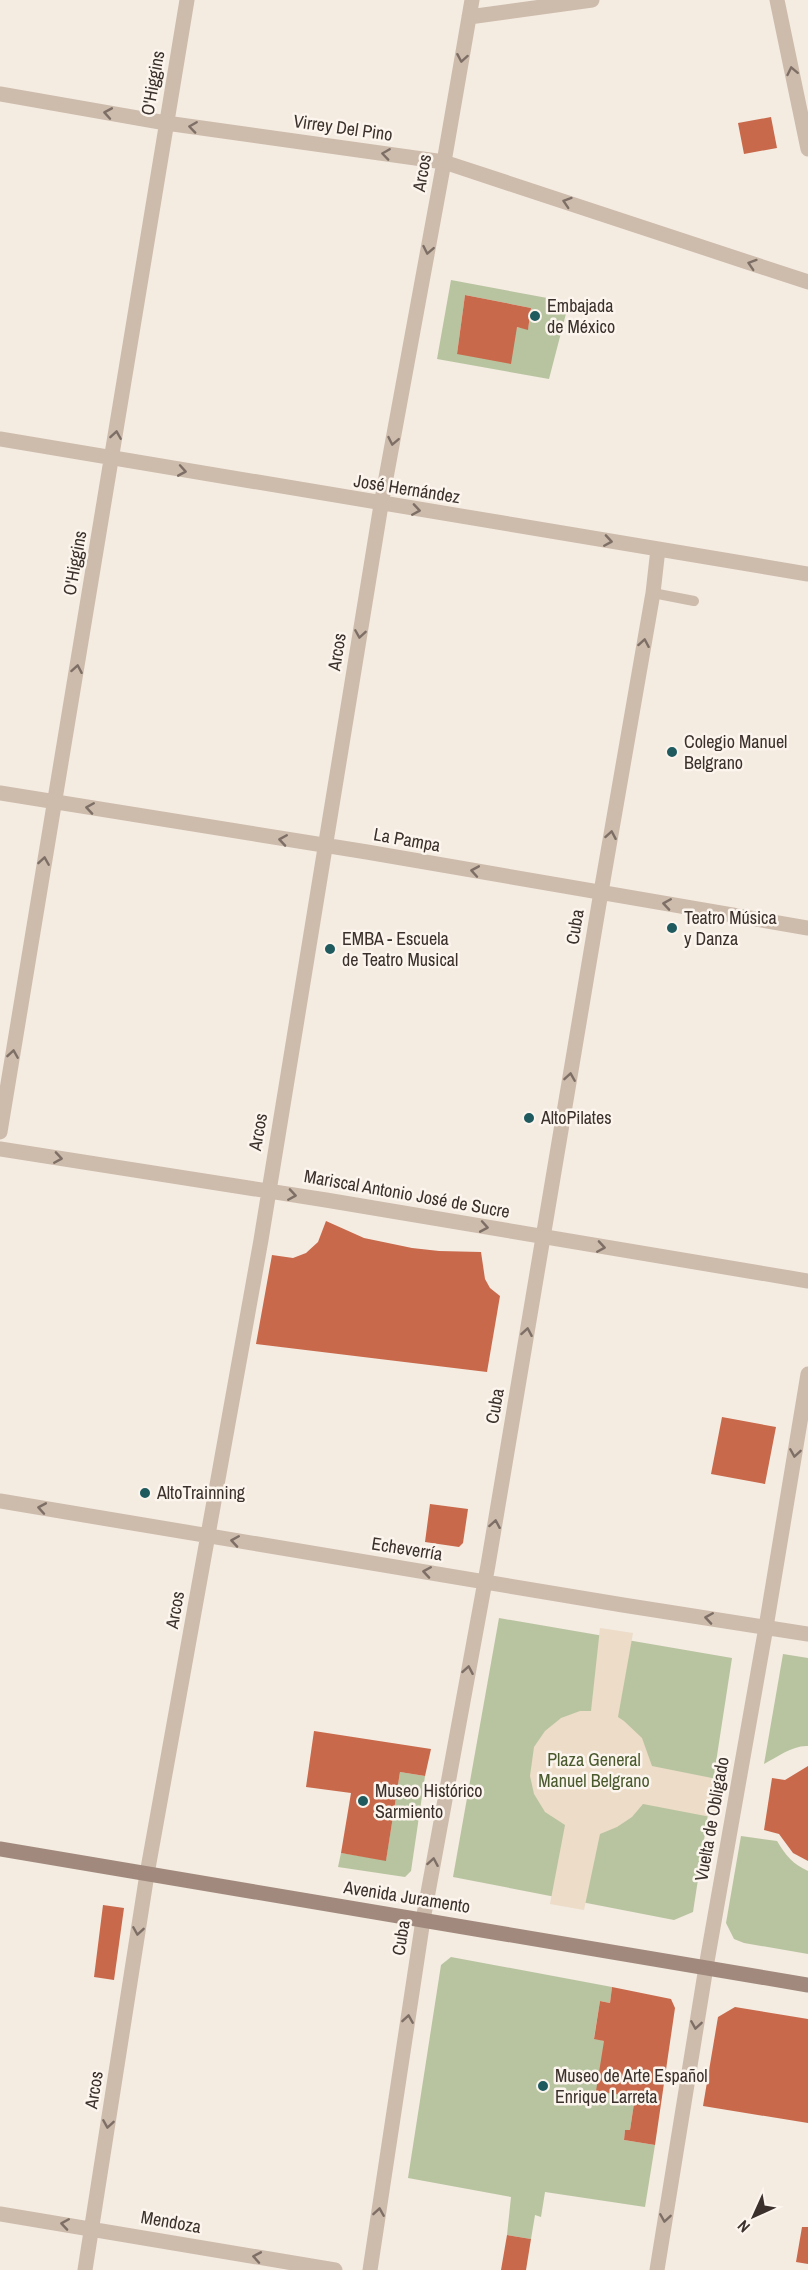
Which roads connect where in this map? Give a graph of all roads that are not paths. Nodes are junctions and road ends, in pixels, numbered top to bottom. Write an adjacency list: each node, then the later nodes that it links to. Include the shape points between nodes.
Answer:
1 (187, 0): 7 (street, O'Higgins)
2 (472, 0): 5 (street, Arcos)
3 (592, 0): 5 (street)
4 (777, 0): 8 (street, one-way to 4)
5 (470, 17): 9 (street, Arcos, one-way to 9)
6 (0, 94): 7 (street, Virrey Del Pino, one-way to 6)
7 (166, 123): 9 (street, Virrey Del Pino, one-way to 7); 12 (street, O'Higgins, one-way to 7)
8 (808, 149)
9 (444, 162): 10 (street, Virrey Del Pino, one-way to 9); 13 (street, Arcos, one-way to 13)
10 (808, 282)
11 (0, 439): 12 (street, José Hernández)
12 (112, 459): 13 (street, José Hernández, one-way to 13); 19 (street, O'Higgins, one-way to 12)
13 (381, 505): 14 (street, José Hernández, one-way to 14); 20 (street, Arcos, one-way to 20)
14 (658, 549): 15 (street, José Hernández); 16 (street, Cuba)
15 (808, 574)
16 (653, 593): 17 (lane); 21 (street, Cuba, one-way to 16)
17 (694, 601)
18 (0, 793): 19 (street, La Pampa)
19 (54, 802): 20 (street, La Pampa, one-way to 19); 23 (street, O'Higgins, one-way to 19)
20 (326, 847): 21 (street, La Pampa, one-way to 20); 25 (street, Arcos)
21 (601, 892): 22 (street, La Pampa, one-way to 21); 26 (street, Cuba, one-way to 21)
22 (808, 928)
23 (0, 1132)
24 (0, 1149): 25 (street, Mariscal Antonio José de Sucre, one-way to 25)
25 (268, 1191): 26 (street, Mariscal Antonio José de Sucre, one-way to 26); 30 (street, Arcos)
26 (543, 1237): 27 (street, Mariscal Antonio José de Sucre, one-way to 27); 31 (street, Cuba, one-way to 26)
27 (808, 1281)
28 (808, 1374): 32 (street, Vuelta de Obligado, one-way to 32)
29 (0, 1501): 30 (street, Echeverría, one-way to 29)
30 (209, 1536): 31 (street, Echeverría, one-way to 30); 35 (street, Arcos)
31 (485, 1581): 32 (street, Echeverría, one-way to 31); 36 (street, Cuba, one-way to 31)
32 (766, 1628): 33 (street, Echeverría); 37 (street, Vuelta de Obligado)
33 (808, 1634)
34 (0, 1849): 35 (main road, Avenida Juramento)
35 (147, 1874): 36 (main road, Avenida Juramento); 40 (street, Arcos, one-way to 40)
36 (423, 1920): 37 (main road, Avenida Juramento); 43 (street, Cuba, one-way to 36)
37 (706, 1967): 38 (main road, Avenida Juramento); 44 (street, Vuelta de Obligado, one-way to 44)
38 (808, 1985)
39 (0, 2214): 40 (street, Mendoza, one-way to 39)
40 (91, 2229): 41 (street, Arcos); 42 (street, Mendoza, one-way to 40)
41 (85, 2270)
42 (335, 2270)
43 (370, 2270)
44 (657, 2270)

